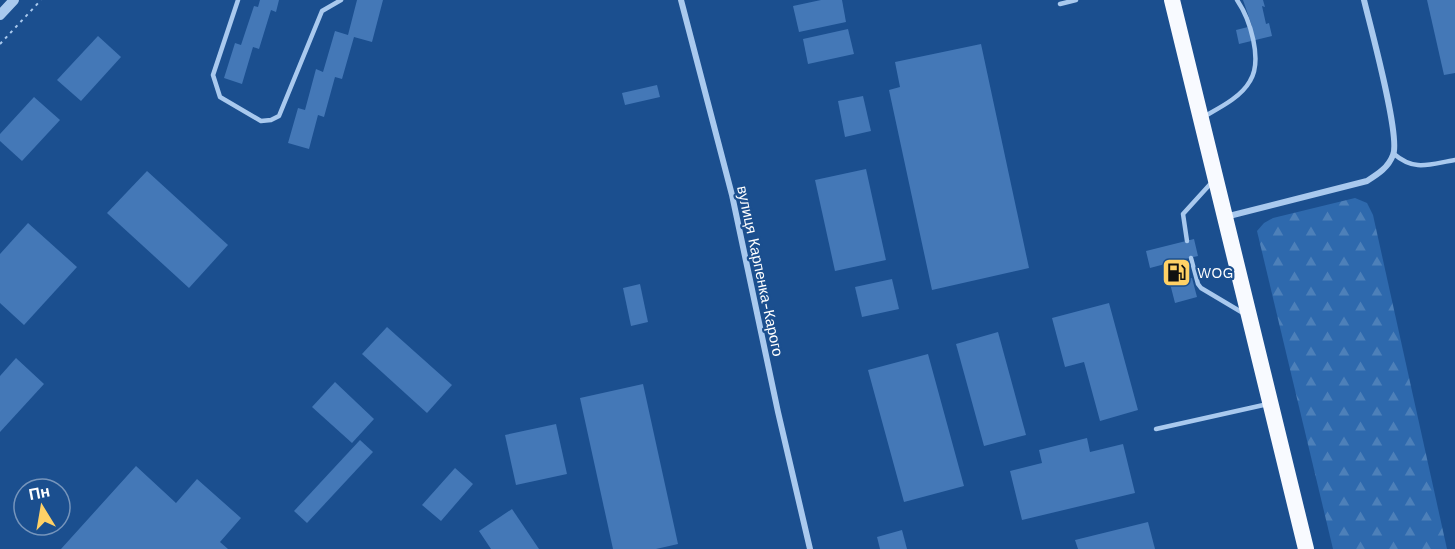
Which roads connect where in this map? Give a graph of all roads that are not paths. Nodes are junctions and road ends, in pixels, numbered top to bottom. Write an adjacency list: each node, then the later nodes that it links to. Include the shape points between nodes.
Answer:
1 (14, 0): 10 (street)
2 (238, 0): 3 (lane, via 213,75 220,97 261,121 279,116 322,11)
3 (341, 0)
4 (681, 0): 21 (street, вулиця Карпенка-Карого, via 732,195)
5 (1076, 0): 9 (lane)
6 (1172, 0): 11 (highway)
7 (1237, 0): 11 (lane, via 1255,44 1253,74 1250,83 1227,104)
8 (1364, 0): 12 (street, via 1392,126)
9 (1060, 4)
10 (0, 15)
11 (1200, 118): 14 (highway)
12 (1394, 154): 13 (lane, via 1404,163 1417,166); 15 (street, via 1384,170 1367,181)
13 (1455, 160)
14 (1215, 180): 15 (highway); 16 (lane, via 1182,214)
15 (1225, 217): 18 (highway)
16 (1187, 241)
17 (1191, 258): 18 (lane, via 1201,288)
18 (1248, 316): 19 (highway)
19 (1270, 404): 20 (lane); 22 (highway)
20 (1156, 429)
21 (810, 549)
22 (1306, 549)

